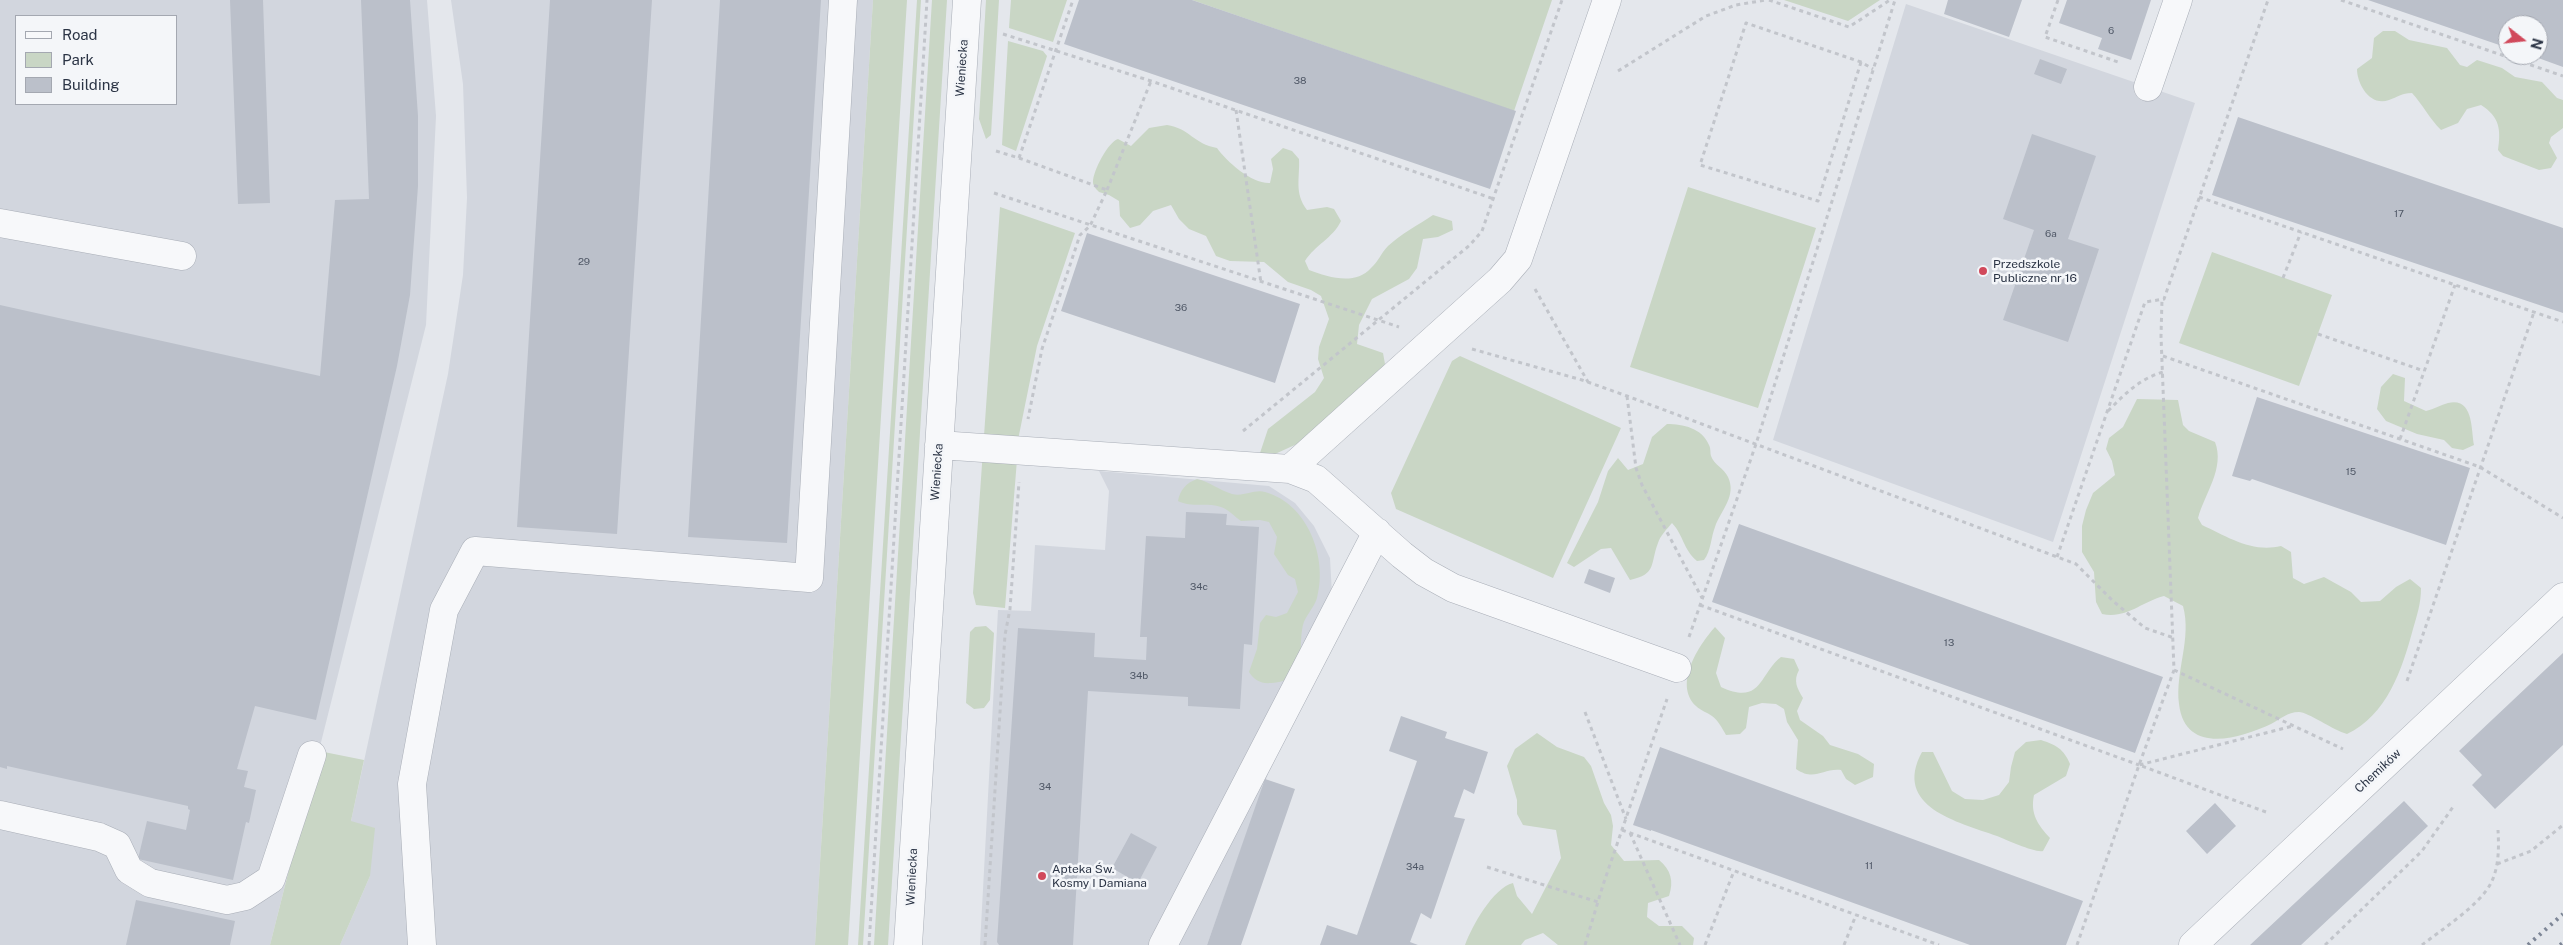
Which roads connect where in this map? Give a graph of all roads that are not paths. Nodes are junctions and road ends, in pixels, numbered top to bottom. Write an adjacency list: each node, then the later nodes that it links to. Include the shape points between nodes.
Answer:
1 (843, 0): 15 (street, via 809,578 475,551 444,610 412,784)
2 (967, 0): 8 (street, Wieniecka)
3 (1607, 0): 9 (street, via 1518,259 1505,275)
4 (2178, 0): 5 (street)
5 (2148, 88)
6 (0, 224): 7 (street)
7 (182, 256)
8 (939, 445): 9 (street); 16 (street, Wieniecka)
9 (1290, 469): 10 (street, via 1316,479)
10 (1377, 532): 12 (street, via 1424,572 1453,588); 17 (street)
11 (2563, 598): 18 (street, Chemików)
12 (1677, 668)
13 (312, 755): 14 (street, via 271,879 245,896 227,900 150,883 129,870 117,845 99,837)
14 (0, 815)
15 (422, 945)
16 (908, 945)
17 (1164, 945)
18 (2193, 945)

